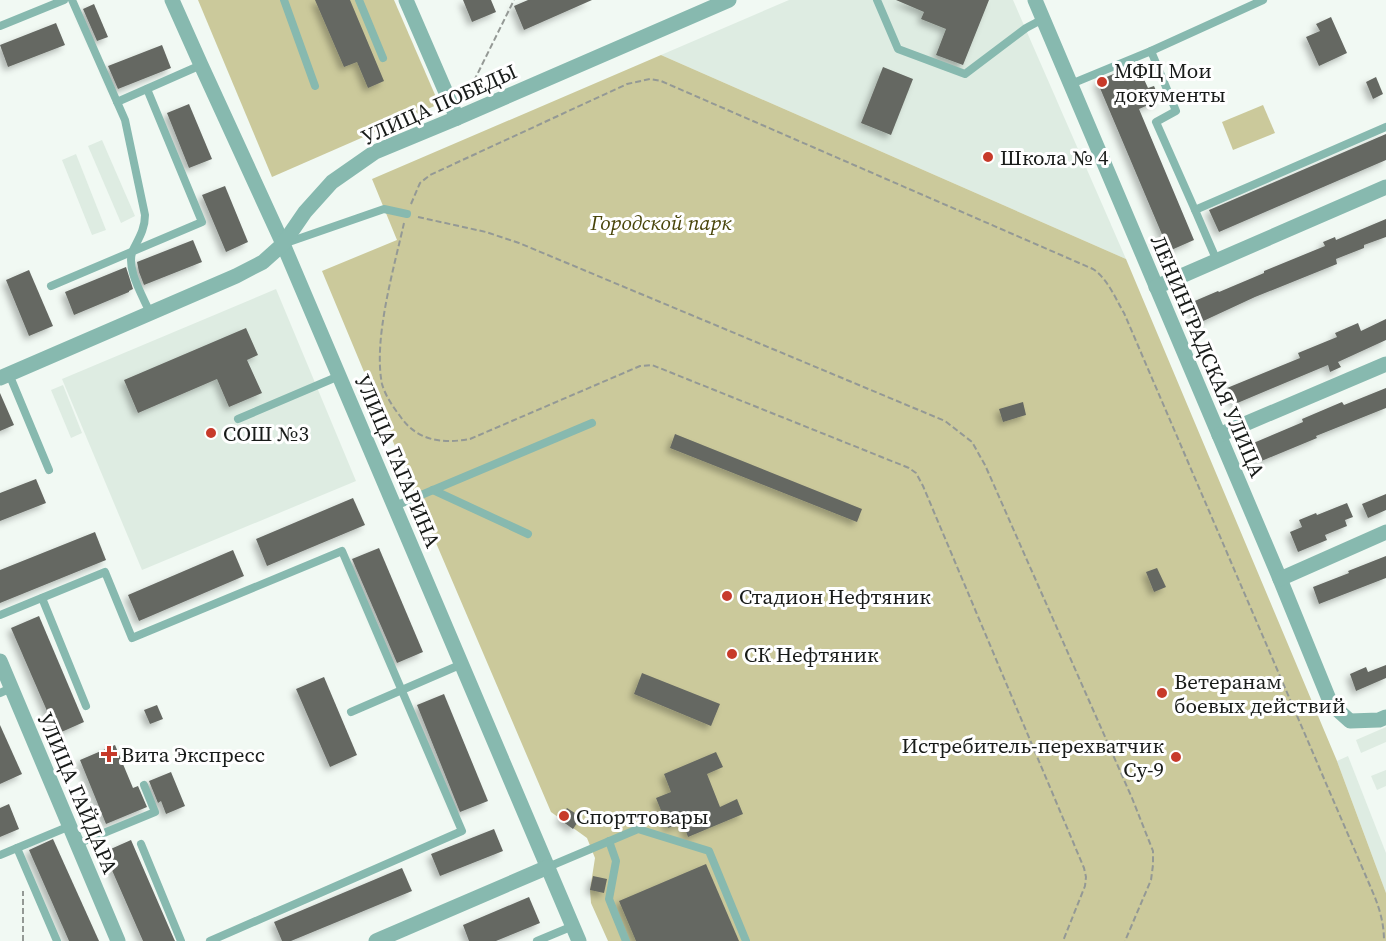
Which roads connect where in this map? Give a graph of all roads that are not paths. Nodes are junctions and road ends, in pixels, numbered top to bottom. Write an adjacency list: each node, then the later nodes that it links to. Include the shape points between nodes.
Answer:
1 (64, 0): 12 (lane)
2 (72, 0): 19 (lane)
3 (172, 0): 15 (street, УЛИЦА ГАГАРИНА)
4 (284, 0): 17 (lane)
5 (359, 0): 14 (lane)
6 (406, 0): 20 (street)
7 (729, 0): 20 (street, УЛИЦА ПОБЕДЫ)
8 (877, 0): 11 (lane, via 898,49 965,74)
9 (1035, 0): 11 (street, ЛЕНИНГРАДСКАЯ УЛИЦА)
10 (1263, 0): 13 (lane)
11 (1043, 19): 16 (street, ЛЕНИНГРАДСКАЯ УЛИЦА)
12 (0, 26)
13 (1150, 51): 16 (lane); 23 (lane, via 1176,111 1156,122)
14 (383, 58)
15 (201, 65): 18 (lane); 25 (street, УЛИЦА ГАГАРИНА)
16 (1071, 84): 29 (street, ЛЕНИНГРАДСКАЯ УЛИЦА)
17 (315, 86)
18 (147, 88): 19 (lane); 26 (lane, via 202,222)
19 (117, 102): 26 (lane, via 145,215 142,233)
20 (457, 118): 25 (street, УЛИЦА ПОБЕДЫ, via 375,152 332,182)
21 (1386, 127): 23 (lane)
22 (1386, 187): 27 (street)
23 (1195, 210): 27 (lane)
24 (407, 214): 25 (lane, via 384,208)
25 (283, 244): 30 (street, УЛИЦА ПОБЕДЫ, via 262,262 236,276); 33 (street, УЛИЦА ГАГАРИНА)
26 (132, 252): 28 (lane); 30 (lane, via 132,271)
27 (1217, 261): 29 (street)
28 (51, 286)
29 (1156, 287): 36 (street, ЛЕНИНГРАДСКАЯ УЛИЦА)
30 (150, 313): 32 (street, УЛИЦА ПОБЕДЫ)
31 (1386, 364): 36 (street)
32 (4, 376): 37 (lane)
33 (339, 376): 34 (lane); 39 (street, УЛИЦА ГАГАРИНА)
34 (238, 419)
35 (592, 423): 38 (lane)
36 (1219, 435): 42 (street, ЛЕНИНГРАДСКАЯ УЛИЦА)
37 (49, 470)
38 (433, 490): 39 (lane); 41 (lane)
39 (395, 506): 46 (street, УЛИЦА ГАГАРИНА)
40 (1386, 532): 42 (street)
41 (528, 534)
42 (1280, 579): 51 (street, ЛЕНИНГРАДСКАЯ УЛИЦА, via 1331,704 1350,721)
43 (42, 598): 44 (lane); 48 (lane, via 105,572 132,638 342,551); 49 (lane)
44 (0, 615)
45 (0, 661): 47 (street, УЛИЦА ГАЙДАРА)
46 (462, 664): 48 (lane); 59 (street, УЛИЦА ГАГАРИНА)
47 (6, 690): 53 (street, УЛИЦА ГАЙДАРА)
48 (402, 690): 50 (lane); 64 (lane, via 462,831)
49 (86, 706)
50 (351, 712)
51 (1386, 717)
52 (144, 785): 55 (lane, via 155,812)
53 (70, 826): 55 (street, УЛИЦА ГАЙДАРА); 57 (lane)
54 (609, 841): 59 (lane); 68 (lane, via 616,861 609,899); 69 (lane, via 638,829 709,851)
55 (77, 844): 62 (street, УЛИЦА ГАЙДАРА)
56 (141, 844): 63 (lane)
57 (17, 848): 58 (lane); 61 (lane)
58 (0, 855)
59 (548, 867): 60 (street, УЛИЦА ГАГАРИНА); 65 (street)
60 (573, 926): 66 (lane); 67 (street, УЛИЦА ГАГАРИНА)
61 (57, 941)
62 (118, 941)
63 (181, 941)
64 (210, 941)
65 (376, 941)
66 (537, 941)
67 (579, 941)
68 (627, 941)
69 (746, 941)

